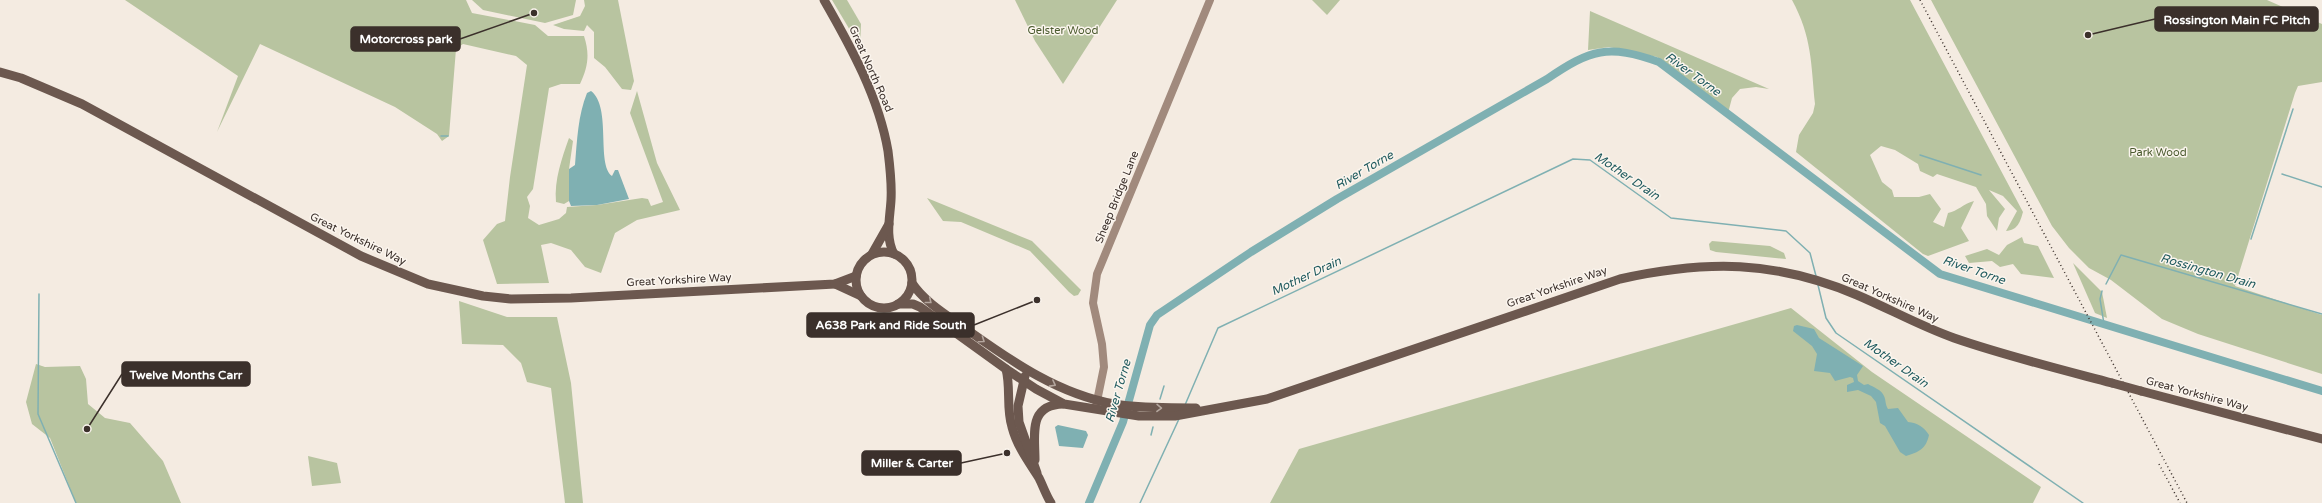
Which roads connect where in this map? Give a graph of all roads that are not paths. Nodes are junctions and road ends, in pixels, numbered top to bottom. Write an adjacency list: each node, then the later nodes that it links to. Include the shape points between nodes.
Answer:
1 (824, 0): 4 (highway, Great North Road, via 852,51 883,125 891,173)
2 (1210, 0): 16 (main road, Sheep Bridge Lane, via 1097,274 1092,303 1102,344 1104,366)
3 (0, 72): 9 (highway, Great Yorkshire Way, via 21,78 82,104 361,256 395,272 449,290 511,299)
4 (889, 223): 5 (highway, Great North Road); 6 (highway, Great North Road, via 890,247)
5 (872, 254): 6 (highway); 7 (highway, via 863,261)
6 (894, 254): 8 (highway, via 908,266)
7 (856, 276): 9 (highway, Great Yorkshire Way); 10 (highway)
8 (912, 283): 11 (highway, via 907,295); 13 (highway, Great Yorkshire Way, one-way to 13, via 917,291 950,318)
9 (835, 284): 10 (highway, Great Yorkshire Way)
10 (861, 296): 11 (highway, via 875,306 887,308)
11 (898, 304): 12 (highway, Great Yorkshire Way, via 920,307)
12 (1006, 369): 14 (highway, Great Yorkshire Way); 15 (highway)
13 (1026, 370): 14 (highway); 16 (highway, Great Yorkshire Way, one-way to 16, via 1058,386)
14 (1022, 379): 15 (highway); 17 (highway, Great Yorkshire Way); 21 (highway, via 1018,406 1019,422)
15 (1010, 391): 22 (highway, via 1011,426)
16 (1097, 400): 18 (highway, Great Yorkshire Way); 19 (main road, Sheep Bridge Lane)
17 (1064, 404): 19 (highway, Great Yorkshire Way); 21 (highway, via 1049,405 1040,411 1035,423)
18 (1112, 409): 19 (highway, Great Yorkshire Way); 20 (highway, Great Yorkshire Way, bridge, via 1177,412 1218,409 1267,399 1620,279 1660,270 1731,265 1763,268 1810,278 1954,338)
19 (1094, 410)
20 (2322, 440)
21 (1036, 465): 22 (highway)
22 (1038, 478): 23 (highway)
23 (1051, 503)

